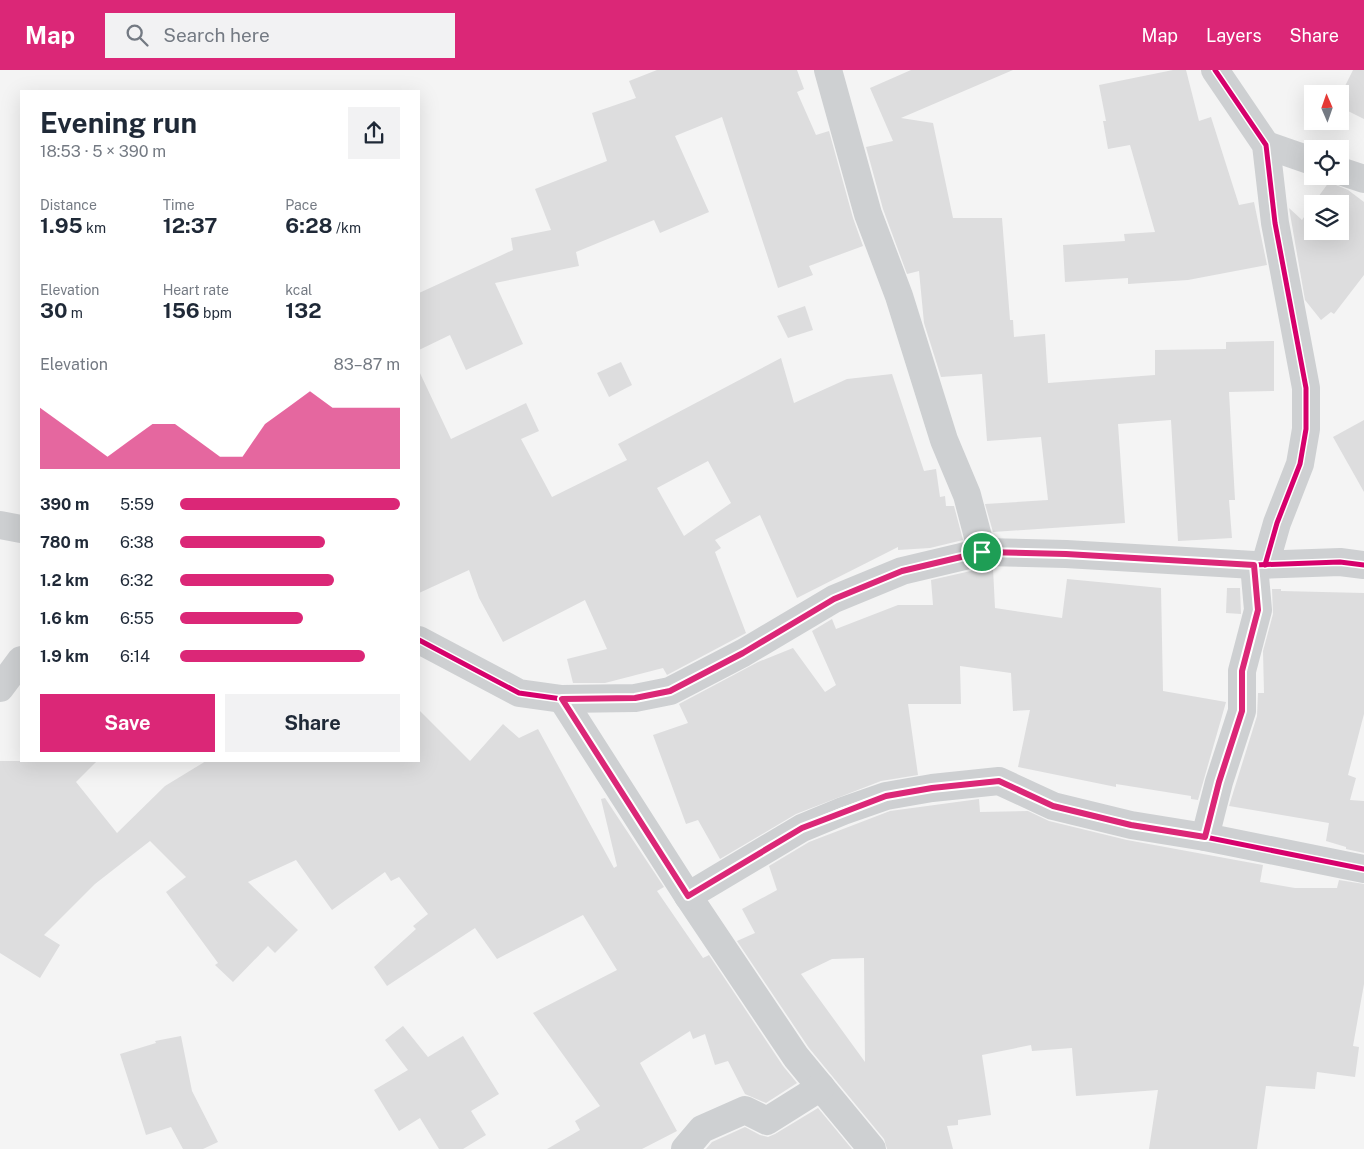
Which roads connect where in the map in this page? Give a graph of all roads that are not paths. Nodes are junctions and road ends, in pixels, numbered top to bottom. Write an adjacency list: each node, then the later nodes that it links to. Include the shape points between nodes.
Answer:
1 (828, 70): 9 (street, via 868,214 944,440 968,495)
2 (1215, 70): 3 (street)
3 (1266, 144): 4 (street); 10 (street, via 1275,223 1306,388 1306,429 1300,464)
4 (1304, 159)
5 (1349, 174): 6 (street)
6 (1364, 179)
7 (0, 524): 8 (street)
8 (20, 530)
9 (982, 552): 10 (street); 15 (street, via 902,571 834,599 743,653 670,691 635,698)
10 (1260, 565): 11 (street, via 1340,562); 16 (street, via 1258,610 1242,671 1242,711)
11 (1364, 565)
12 (420, 641): 15 (street, via 519,693)
13 (20, 661): 14 (street)
14 (0, 688)
15 (562, 699): 18 (street)
16 (1205, 837): 17 (street); 18 (street, via 1131,825 1053,806 999,781 941,787 886,796 802,828)
17 (1364, 869)
18 (688, 896): 19 (street, via 796,1057)
19 (821, 1088): 20 (street, via 767,1121 746,1110 702,1129); 21 (street)
20 (685, 1149)
21 (872, 1149)

